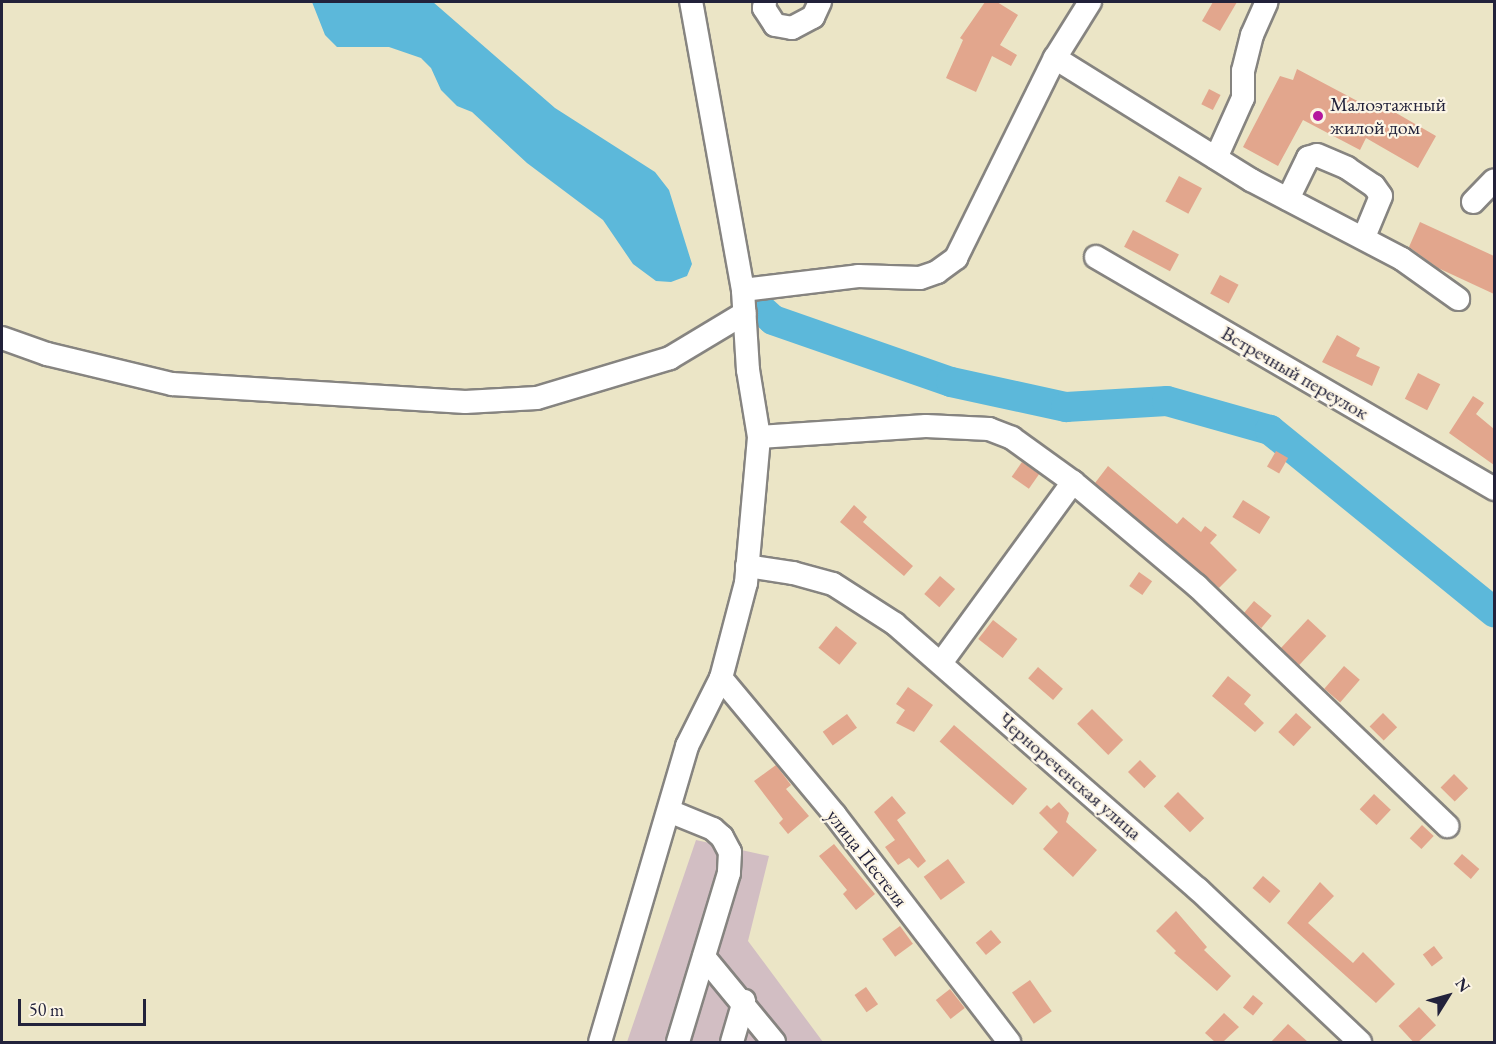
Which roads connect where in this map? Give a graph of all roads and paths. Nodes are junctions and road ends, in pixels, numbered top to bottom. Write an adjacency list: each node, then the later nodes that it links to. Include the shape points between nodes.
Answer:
1 (691, 2): 13 (street)
2 (765, 2): 3 (street, via 764,8 775,25 792,28 813,17)
3 (820, 2)
4 (1090, 2): 6 (street)
5 (1267, 2): 7 (street, via 1252,35 1243,71 1243,98)
6 (1055, 58): 7 (street); 13 (street, via 956,258 937,272 920,278 858,276)
7 (1216, 158): 9 (street)
8 (1494, 180): 10 (street)
9 (1288, 199): 11 (street); 11 (street, via 1308,158 1317,155 1347,168 1374,186 1381,196)
10 (1473, 202)
11 (1364, 237): 14 (street)
12 (1096, 257): 19 (street, Встречный переулок)
13 (743, 290): 15 (street)
14 (1458, 299)
15 (745, 313): 16 (street, via 670,358 537,398 465,402 172,384 47,354); 17 (street)
16 (2, 338)
17 (759, 437): 18 (street, via 926,426 990,429 1032,451); 20 (street)
18 (1073, 482): 21 (street); 24 (street, via 1197,586)
19 (1494, 489)
20 (747, 566): 21 (street, Чернореченская улица, via 832,584 895,624); 22 (street)
21 (941, 663): 32 (street, Чернореченская улица, via 1198,889)
22 (721, 678): 23 (street, via 687,746); 31 (street, улица Пестеля, via 835,816)
23 (669, 811): 25 (street, via 713,829 730,852 729,873); 27 (street)
24 (1447, 826)
25 (704, 957): 26 (street); 28 (street)
26 (744, 1001): 29 (street); 30 (street)
27 (600, 1042)
28 (678, 1042)
29 (732, 1042)
30 (774, 1042)
31 (1009, 1042)
32 (1360, 1042)

